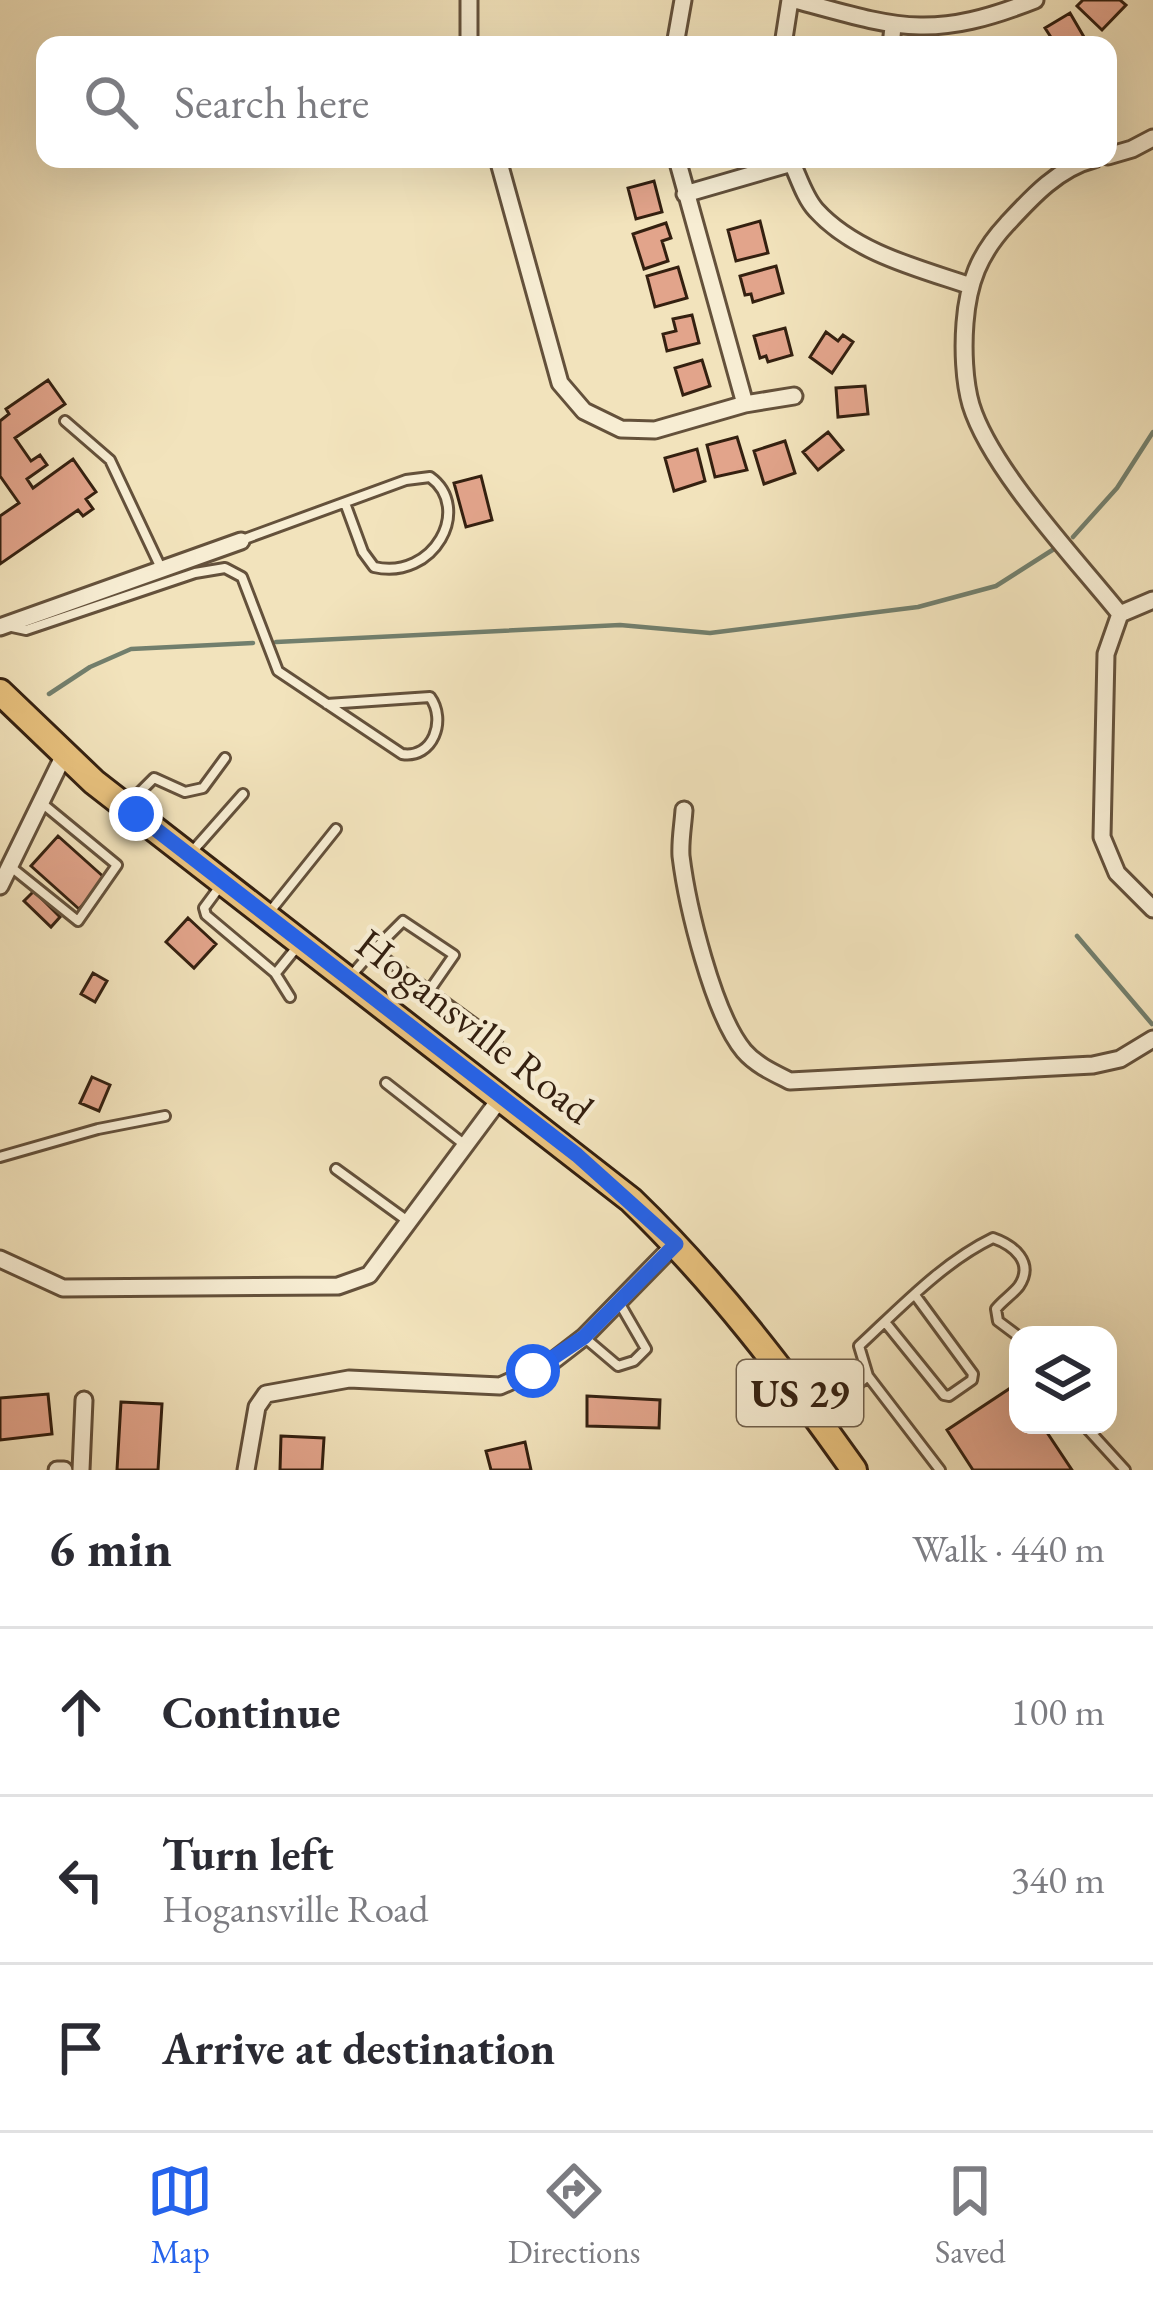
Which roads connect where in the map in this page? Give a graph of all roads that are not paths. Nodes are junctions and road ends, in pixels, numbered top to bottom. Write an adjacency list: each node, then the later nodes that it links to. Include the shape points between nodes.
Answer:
1 (469, 0): 6 (street)
2 (683, 0): 7 (street)
3 (793, 0): 5 (street); 8 (street)
4 (1035, 0): 5 (street, via 941,28)
5 (893, 27): 9 (street)
6 (469, 36)
7 (677, 36)
8 (785, 36)
9 (892, 36)
10 (1153, 138): 11 (street)
11 (1117, 153)
12 (501, 168): 20 (street, via 560,382 584,411 621,429 655,430)
13 (679, 168): 17 (street)
14 (769, 168): 17 (street)
15 (794, 168): 18 (street, via 814,208 853,238)
16 (1072, 168): 18 (street, via 998,234)
17 (685, 194): 20 (street)
18 (968, 285): 26 (street, via 971,404 996,458)
19 (794, 396): 20 (street)
20 (745, 404)
21 (65, 422): 24 (lane, via 110,460)
22 (346, 503): 22 (lane, via 374,567 407,567 440,545 448,507 430,477); 23 (lane)
23 (241, 541): 24 (street)
24 (161, 569): 27 (street)
25 (1153, 600): 26 (street)
26 (1120, 614): 41 (street, via 1106,654 1102,837 1117,873)
27 (3, 626): 29 (lane, via 26,630 225,568 242,577 278,671)
28 (0, 692): 30 (main road, Hogansville Road / US 29)
29 (327, 704): 29 (lane, via 402,754 428,748 437,729 430,697)
30 (64, 755): 33 (street); 34 (main road, Hogansville Road / US 29)
31 (225, 758): 34 (lane, via 203,788 185,792 154,778)
32 (243, 794): 37 (lane)
33 (40, 802): 38 (street); 38 (lane, via 117,865 78,920)
34 (126, 806): 37 (main road, Hogansville Road / US 29)
35 (684, 810): 49 (street, via 681,853 720,1007 748,1056 790,1081 1093,1066)
36 (336, 829): 42 (lane)
37 (189, 855): 39 (main road, Hogansville Road / US 29)
38 (10, 866): 40 (street)
39 (224, 881): 42 (main road, Hogansville Road / US 29); 45 (lane, via 204,911)
40 (0, 886)
41 (1153, 909)
42 (267, 915): 43 (main road, Hogansville Road / US 29)
43 (302, 942): 45 (lane); 46 (main road, Hogansville Road / US 29)
44 (370, 954): 46 (lane); 47 (lane); 47 (lane, via 403,921 454,956)
45 (275, 973): 48 (lane)
46 (349, 978): 52 (main road, Hogansville Road / US 29)
47 (429, 991): 50 (lane)
48 (290, 997)
49 (1153, 1039)
50 (497, 1040)
51 (386, 1083): 54 (lane)
52 (502, 1096): 54 (street); 58 (main road, Hogansville Road / US 29)
53 (165, 1116): 55 (lane)
54 (466, 1146): 57 (street)
55 (0, 1157)
56 (336, 1168): 57 (lane)
57 (410, 1223): 59 (street, via 370,1274 338,1286 62,1288)
58 (676, 1244): 61 (street); 67 (main road, Hogansville Road / US 29)
59 (0, 1259)
60 (914, 1295): 62 (lane); 62 (lane, via 972,1380 944,1395); 63 (lane, via 974,1247 993,1238 1012,1244 1024,1273 996,1309)
61 (620, 1303): 64 (street); 64 (lane, via 646,1349 634,1361 618,1366)
62 (885, 1322): 65 (lane, via 860,1346)
63 (1009, 1329)
64 (584, 1337): 70 (street, via 500,1386 350,1379 266,1394)
65 (868, 1376): 67 (lane); 72 (lane)
66 (84, 1400): 69 (street)
67 (817, 1418): 71 (main road, Hogansville Road / US 29)
68 (1092, 1434): 73 (lane)
69 (81, 1470)
70 (246, 1470)
71 (854, 1470)
72 (940, 1470)
73 (1125, 1470)

